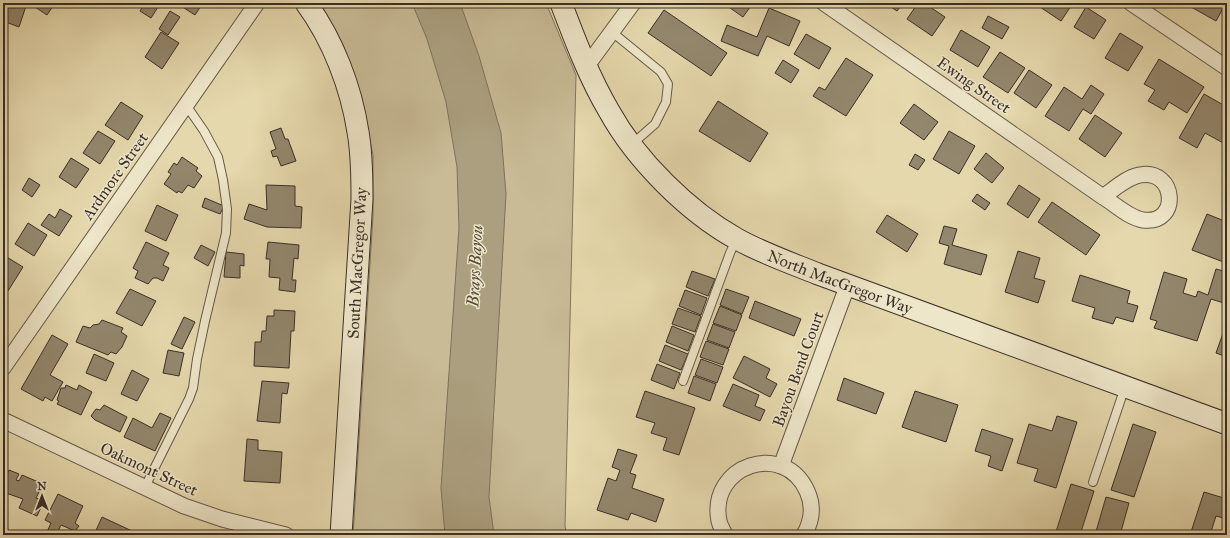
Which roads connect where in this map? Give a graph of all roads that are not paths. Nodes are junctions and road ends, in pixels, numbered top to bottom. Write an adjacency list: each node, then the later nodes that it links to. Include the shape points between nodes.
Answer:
1 (256, 3): 10 (street, Ardmore Street)
2 (306, 3): 24 (main road, South MacGregor Way, via 317,18 339,62 353,107 362,168)
3 (561, 3): 8 (main road, North MacGregor Way)
4 (633, 3): 7 (street)
5 (824, 3): 12 (street, Ewing Street)
6 (1131, 3): 9 (street)
7 (612, 32): 8 (street); 11 (lane, via 661,72 668,84 666,102 655,124)
8 (586, 67): 11 (main road, North MacGregor Way, via 609,112)
9 (1227, 68)
10 (186, 105): 15 (street, Ardmore Street); 22 (lane, via 218,157 227,209 226,233 205,321 193,388)
11 (631, 145): 13 (main road, North MacGregor Way, via 659,178 709,221)
12 (1103, 197)
13 (736, 239): 14 (main road, North MacGregor Way); 16 (lane)
14 (848, 284): 17 (main road, North MacGregor Way); 20 (street, Bayou Bend Court)
15 (3, 368)
16 (683, 381)
17 (1126, 386): 19 (main road, North MacGregor Way); 21 (lane)
18 (3, 420): 22 (street, Oakmont Street)
19 (1227, 424)
20 (781, 466): 25 (street, via 767,463 752,465 738,471 728,481 720,494 717,508 719,522); 26 (street, via 794,473 804,484 810,498 812,512)
21 (1092, 482)
22 (145, 487): 23 (street, Oakmont Street, via 184,506 222,519)
23 (286, 535)
24 (341, 535)
25 (725, 535)
26 (804, 535)

